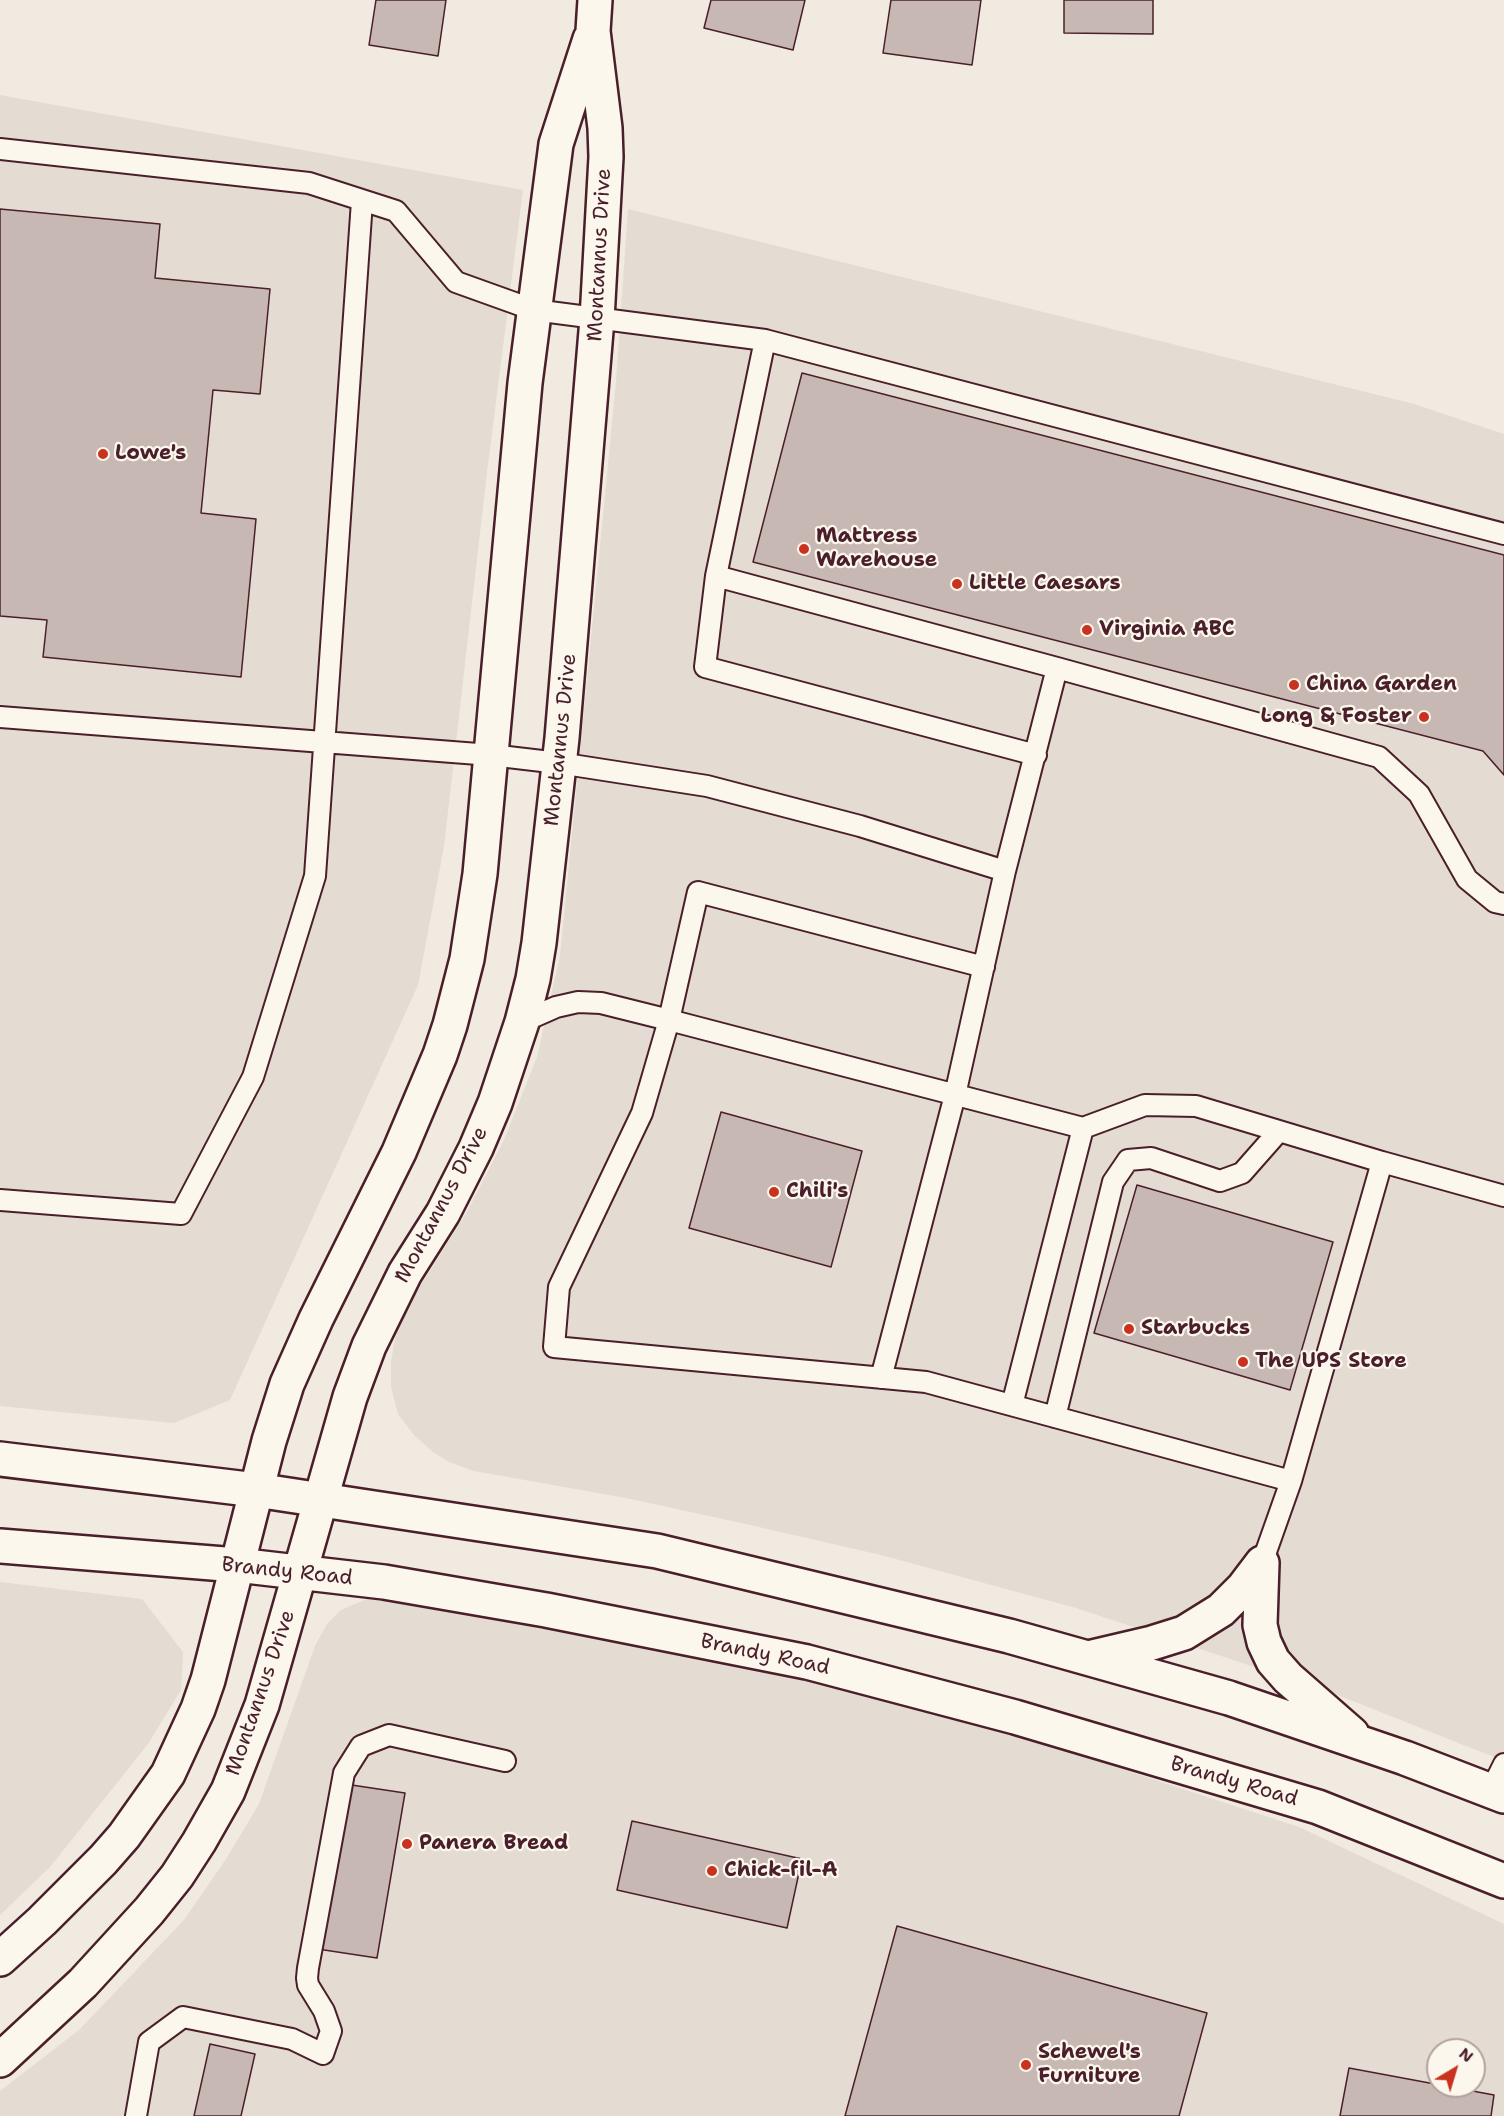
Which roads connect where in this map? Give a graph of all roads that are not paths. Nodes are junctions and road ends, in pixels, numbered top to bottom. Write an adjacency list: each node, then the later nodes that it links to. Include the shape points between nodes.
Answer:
1 (594, 16): 4 (street, Montannus Drive, via 556,144); 5 (street, Montannus Drive, via 606,157)
2 (0, 148): 3 (lane, via 309,183)
3 (362, 201): 4 (lane, via 396,212 456,282); 11 (lane)
4 (534, 310): 5 (lane); 12 (street, Montannus Drive)
5 (597, 319): 6 (lane); 14 (street, Montannus Drive)
6 (765, 340): 7 (lane); 8 (lane)
7 (1504, 534)
8 (716, 576): 9 (lane); 13 (lane, via 705,667)
9 (1057, 668): 13 (lane); 16 (lane, via 1379,758 1419,794 1467,879 1495,902)
10 (0, 717): 11 (lane)
11 (324, 742): 12 (lane); 25 (lane, via 315,876 253,1077 181,1214)
12 (490, 755): 14 (lane); 31 (street, Montannus Drive, via 474,919 450,1025 399,1152 294,1368)
13 (1036, 755): 15 (lane)
14 (559, 763): 15 (lane, via 707,786 860,826); 19 (street, Montannus Drive, via 539,943)
15 (1005, 872): 17 (lane)
16 (1504, 904)
17 (984, 967): 18 (lane, via 698,892); 20 (lane)
18 (669, 1020): 19 (lane, via 602,1003 578,1002); 20 (lane); 26 (lane, via 642,1113 559,1287 554,1347)
19 (522, 1022): 32 (street, Montannus Drive, via 476,1148 405,1273 369,1346)
20 (955, 1095): 21 (lane); 26 (lane)
21 (1083, 1128): 22 (lane, via 1145,1105 1196,1106); 27 (lane)
22 (1279, 1131): 23 (lane); 28 (lane, via 1242,1173 1220,1181 1151,1158 1128,1160 1113,1182)
23 (1382, 1162): 24 (lane); 30 (lane)
24 (1504, 1196)
25 (0, 1200)
26 (881, 1378): 27 (lane, via 926,1382)
27 (1012, 1405): 28 (lane)
28 (1055, 1417): 30 (lane)
29 (0, 1459): 31 (street)
30 (1291, 1481): 34 (lane)
31 (256, 1490): 32 (street); 35 (street, Montannus Drive)
32 (321, 1500): 36 (street, Montannus Drive); 37 (street, via 657,1551)
33 (0, 1546): 35 (street, Brandy Road)
34 (1262, 1563): 37 (street, via 1221,1610 1184,1633); 38 (street, via 1260,1625 1273,1661)
35 (237, 1565): 36 (street, Brandy Road); 42 (street, Montannus Drive, via 208,1680 168,1774 103,1860)
36 (300, 1573): 41 (street, Brandy Road, via 384,1582 546,1610 807,1662 1318,1807); 43 (street, Montannus Drive, via 247,1746 228,1791 199,1842 177,1876 120,1944)
37 (1086, 1658): 38 (street, via 1229,1698)
38 (1363, 1744): 40 (street)
39 (505, 1761): 44 (lane, via 389,1735 361,1746 344,1773 306,1978 331,2031 323,2054 292,2039 183,2017 149,2042)
40 (1500, 1783)
41 (1504, 1881)
42 (0, 1959)
43 (0, 2060)
44 (136, 2116)

